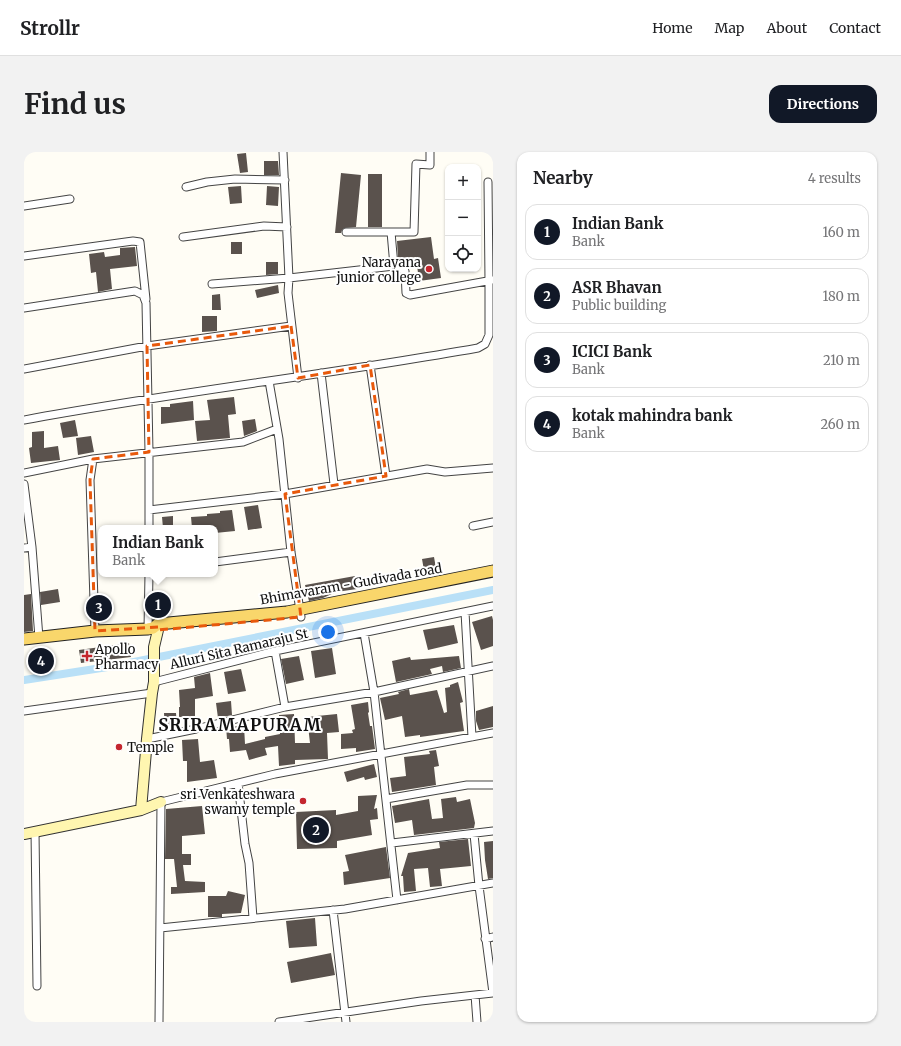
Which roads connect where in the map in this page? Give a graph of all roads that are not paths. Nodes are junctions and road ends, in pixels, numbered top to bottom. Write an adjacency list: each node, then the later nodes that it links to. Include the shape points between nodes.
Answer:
1 (284, 152): 3 (street)
2 (430, 152): 10 (street, via 430,165 416,164 414,232)
3 (285, 180): 5 (street, via 235,178); 8 (street)
4 (488, 182): 15 (street)
5 (186, 187)
6 (70, 199): 7 (street)
7 (24, 206)
8 (287, 227): 11 (street, via 264,226); 14 (street)
9 (346, 232): 10 (street)
10 (391, 232): 13 (street)
11 (183, 237)
12 (24, 256): 17 (street, via 140,242)
13 (394, 266): 14 (street); 15 (street, via 405,271 404,290 410,295)
14 (289, 278): 16 (street); 19 (street)
15 (491, 281): 21 (street, via 489,335 485,344 478,348)
16 (212, 284)
17 (146, 303): 18 (street, via 143,294 135,291); 20 (street)
18 (24, 308)
19 (292, 326): 20 (street); 24 (street)
20 (147, 346): 22 (street); 26 (street)
21 (370, 365): 23 (street); 33 (street)
22 (24, 369)
23 (321, 373): 24 (street); 35 (street)
24 (298, 378): 25 (street)
25 (269, 381): 26 (street); 28 (street)
26 (148, 399): 27 (street); 29 (street)
27 (24, 420)
28 (277, 429): 29 (street, via 243,442); 36 (street)
29 (149, 452): 30 (street); 37 (street)
30 (93, 459): 32 (street); 52 (street, via 90,480)
31 (493, 468): 33 (street, via 445,472 427,469)
32 (24, 473)
33 (386, 476): 35 (street)
34 (24, 484): 41 (street)
35 (334, 484): 36 (street)
36 (284, 494): 37 (street); 43 (street)
37 (149, 510): 39 (street)
38 (493, 522): 40 (street)
39 (149, 525)
40 (473, 526)
41 (32, 547): 42 (street); 54 (street)
42 (24, 548)
43 (291, 552): 44 (street); 50 (street)
44 (218, 562)
45 (493, 571): 50 (main road, Bhimavaram - Gudivada road)
46 (149, 577): 51 (street)
47 (493, 579): 50 (main road, Bhimavaram - Gudivada road)
48 (493, 606): 49 (street, Alluri Sita Ramaraju St)
49 (465, 612): 53 (street, Alluri Sita Ramaraju St); 58 (street)
50 (301, 613): 51 (main road, Bhimavaram - Gudivada road, via 287,612)
51 (154, 628): 52 (main road, Bhimavaram - Gudivada road); 59 (main road)
52 (95, 631): 54 (main road, Bhimavaram - Gudivada road)
53 (364, 633): 56 (street, Alluri Sita Ramaraju St); 60 (street)
54 (39, 638): 55 (main road, Bhimavaram - Gudivada road)
55 (24, 639)
56 (275, 651): 59 (street, Alluri Sita Ramaraju St); 62 (street)
57 (493, 666): 58 (street)
58 (469, 671): 60 (street); 65 (street)
59 (155, 677): 61 (main road)
60 (374, 692): 62 (street); 67 (street)
61 (152, 693): 63 (street); 66 (main road)
62 (285, 707): 66 (street)
63 (24, 712)
64 (493, 733): 65 (street)
65 (472, 736): 67 (street)
66 (147, 739): 72 (main road)
67 (381, 754): 68 (street); 70 (street)
68 (238, 783): 71 (street); 82 (street, via 249,863)
69 (493, 784): 70 (street, via 467,785)
70 (386, 799): 77 (street)
71 (161, 802): 72 (main road); 83 (street)
72 (134, 811): 73 (main road)
73 (35, 831): 75 (main road); 86 (street)
74 (493, 831): 76 (street)
75 (24, 834)
76 (474, 834): 77 (street); 79 (street)
77 (392, 843): 80 (street)
78 (493, 883): 79 (street)
79 (479, 886): 80 (street); 85 (street)
80 (397, 900): 81 (street)
81 (333, 910): 82 (street); 89 (street)
82 (253, 918): 83 (street)
83 (160, 928): 90 (street)
84 (493, 937): 85 (street)
85 (485, 939): 87 (street)
86 (37, 986)
87 (493, 993): 88 (street)
88 (475, 995): 89 (street); 93 (street)
89 (346, 1012): 91 (street); 92 (street)
90 (159, 1022)
91 (280, 1022)
92 (346, 1022)
93 (477, 1022)

